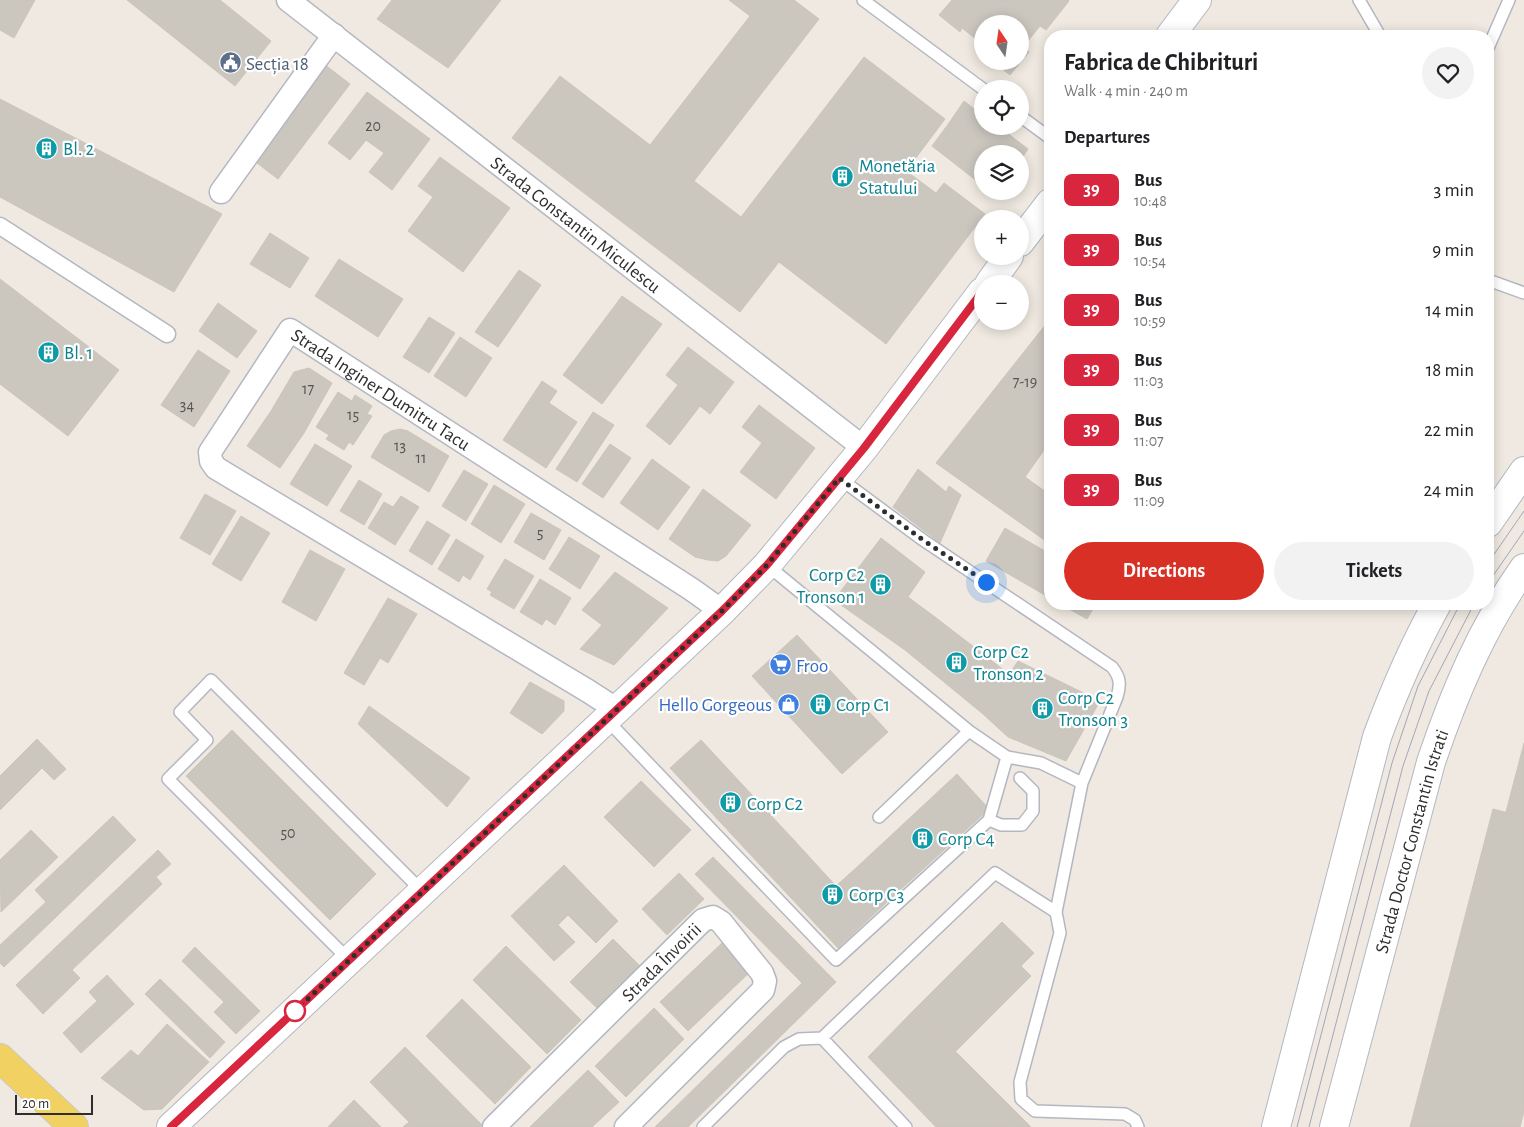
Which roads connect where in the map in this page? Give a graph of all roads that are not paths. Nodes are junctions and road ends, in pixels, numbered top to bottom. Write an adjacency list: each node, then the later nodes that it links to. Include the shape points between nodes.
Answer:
1 (288, 0): 9 (street, Strada Constantin Miculescu)
2 (863, 0): 10 (lane)
3 (1197, 0): 6 (street)
4 (1359, 0): 7 (lane)
5 (1509, 0): 8 (lane)
6 (1174, 30)
7 (1376, 30)
8 (1494, 34)
9 (334, 35): 13 (street); 21 (street, Strada Constantin Miculescu)
10 (974, 82)
11 (1029, 123): 12 (lane)
12 (1044, 134)
13 (221, 192)
14 (1044, 211): 16 (street)
15 (0, 226): 20 (street)
16 (1029, 230)
17 (1494, 282): 18 (lane)
18 (1524, 293)
19 (974, 303): 21 (street)
20 (167, 334)
21 (864, 448): 23 (street)
22 (1524, 471): 24 (street)
23 (839, 478): 25 (street); 33 (lane, via 923,540 1112,667 1121,686)
24 (1494, 514)
25 (767, 565): 28 (street); 30 (lane)
26 (1524, 568): 49 (street, Strada Doctor Constantin Istrati, via 1488,626 1465,673 1431,762)
27 (1434, 610): 48 (street, via 1396,687 1377,738)
28 (722, 611): 29 (street); 29 (street, Strada Inginer Dumitru Tacu, via 290,330 210,452 216,468 588,691)
29 (611, 714): 35 (lane, via 836,960); 36 (street)
30 (969, 731): 31 (lane); 34 (lane)
31 (1007, 758): 33 (lane, via 1040,764); 35 (lane)
32 (1020, 778): 35 (lane, via 1033,791 1032,811 1022,825 1001,825)
33 (1082, 782): 37 (lane)
34 (879, 817)
35 (989, 820)
36 (422, 891): 38 (street); 38 (lane, via 211,680 180,712 207,740 168,779)
37 (1056, 912): 39 (lane, via 995,873); 47 (lane, via 1060,933 1020,1082 1021,1099 1035,1111 1125,1114 1135,1120)
38 (349, 960): 42 (street)
39 (822, 1038): 45 (lane, via 799,1040 784,1047); 46 (lane)
40 (0, 1058): 41 (main road)
41 (74, 1127)
42 (171, 1127)
43 (494, 1127): 44 (street, Strada Învoirii, via 703,920 713,917 721,922 762,973 764,990)
44 (626, 1127)
45 (703, 1127)
46 (906, 1127)
47 (1138, 1127)
48 (1276, 1127)
49 (1334, 1127)

